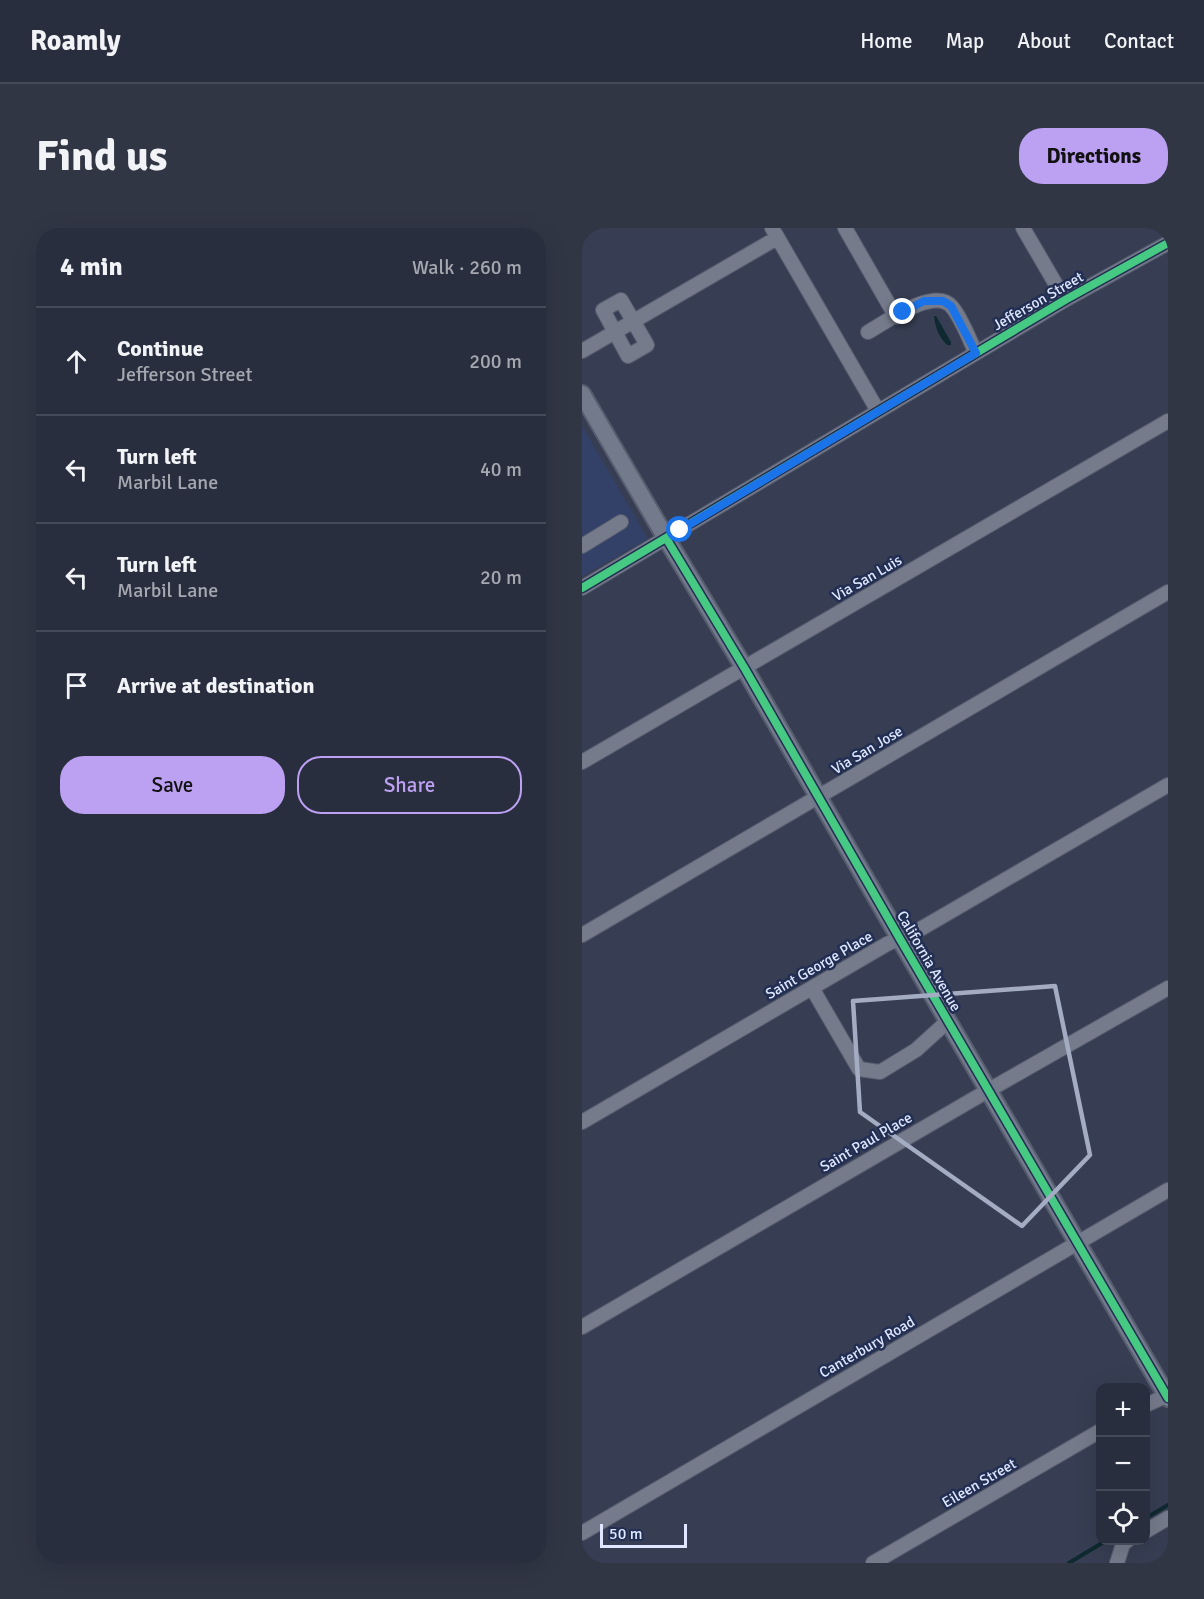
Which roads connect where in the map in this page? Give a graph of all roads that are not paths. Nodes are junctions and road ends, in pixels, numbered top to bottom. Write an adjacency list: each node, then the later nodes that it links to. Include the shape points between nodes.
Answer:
1 (845, 228): 6 (street)
2 (1023, 228): 5 (street)
3 (774, 233): 7 (street); 13 (street)
4 (1168, 243): 5 (street, Jefferson Street)
5 (1065, 300): 11 (street, Jefferson Street)
6 (896, 316): 9 (street); 11 (street, via 924,301 943,301 951,306)
7 (634, 321): 8 (street); 8 (street, via 621,300 603,310); 8 (street, via 647,345 628,356)
8 (615, 332): 10 (street)
9 (868, 332)
10 (582, 351)
11 (976, 353): 13 (street, Jefferson Street)
12 (582, 394): 16 (main road, California Avenue)
13 (878, 411): 16 (street, Jefferson Street)
14 (1168, 421): 20 (street, Via San Luis)
15 (621, 522): 17 (street)
16 (666, 538): 18 (street, Jefferson Street); 20 (main road, California Avenue)
17 (582, 546)
18 (582, 588)
19 (1168, 592): 23 (street, Via San Jose)
20 (744, 669): 21 (street, Via San Luis); 23 (main road, California Avenue)
21 (582, 762)
22 (1168, 785): 25 (street, Saint George Place)
23 (819, 797): 24 (street, Via San Jose); 25 (main road, California Avenue)
24 (582, 935)
25 (900, 939): 26 (street, Saint George Place); 28 (main road, California Avenue)
26 (812, 988): 28 (street, via 859,1069 880,1072 916,1050); 30 (street, Saint George Place)
27 (1168, 988): 29 (street, Saint Paul Place)
28 (948, 1021): 29 (main road, California Avenue)
29 (989, 1090): 32 (main road, California Avenue); 33 (street, Saint Paul Place)
30 (582, 1122)
31 (1168, 1190): 32 (street, Canterbury Road)
32 (1078, 1242): 34 (main road, California Avenue); 39 (street, Canterbury Road)
33 (582, 1327)
34 (1168, 1396): 35 (street)
35 (1150, 1403)
36 (1096, 1434): 41 (street, Eileen Street)
37 (1168, 1518): 38 (street)
38 (1150, 1528)
39 (582, 1533)
40 (1124, 1545): 42 (street)
41 (873, 1563)
42 (1118, 1563)

